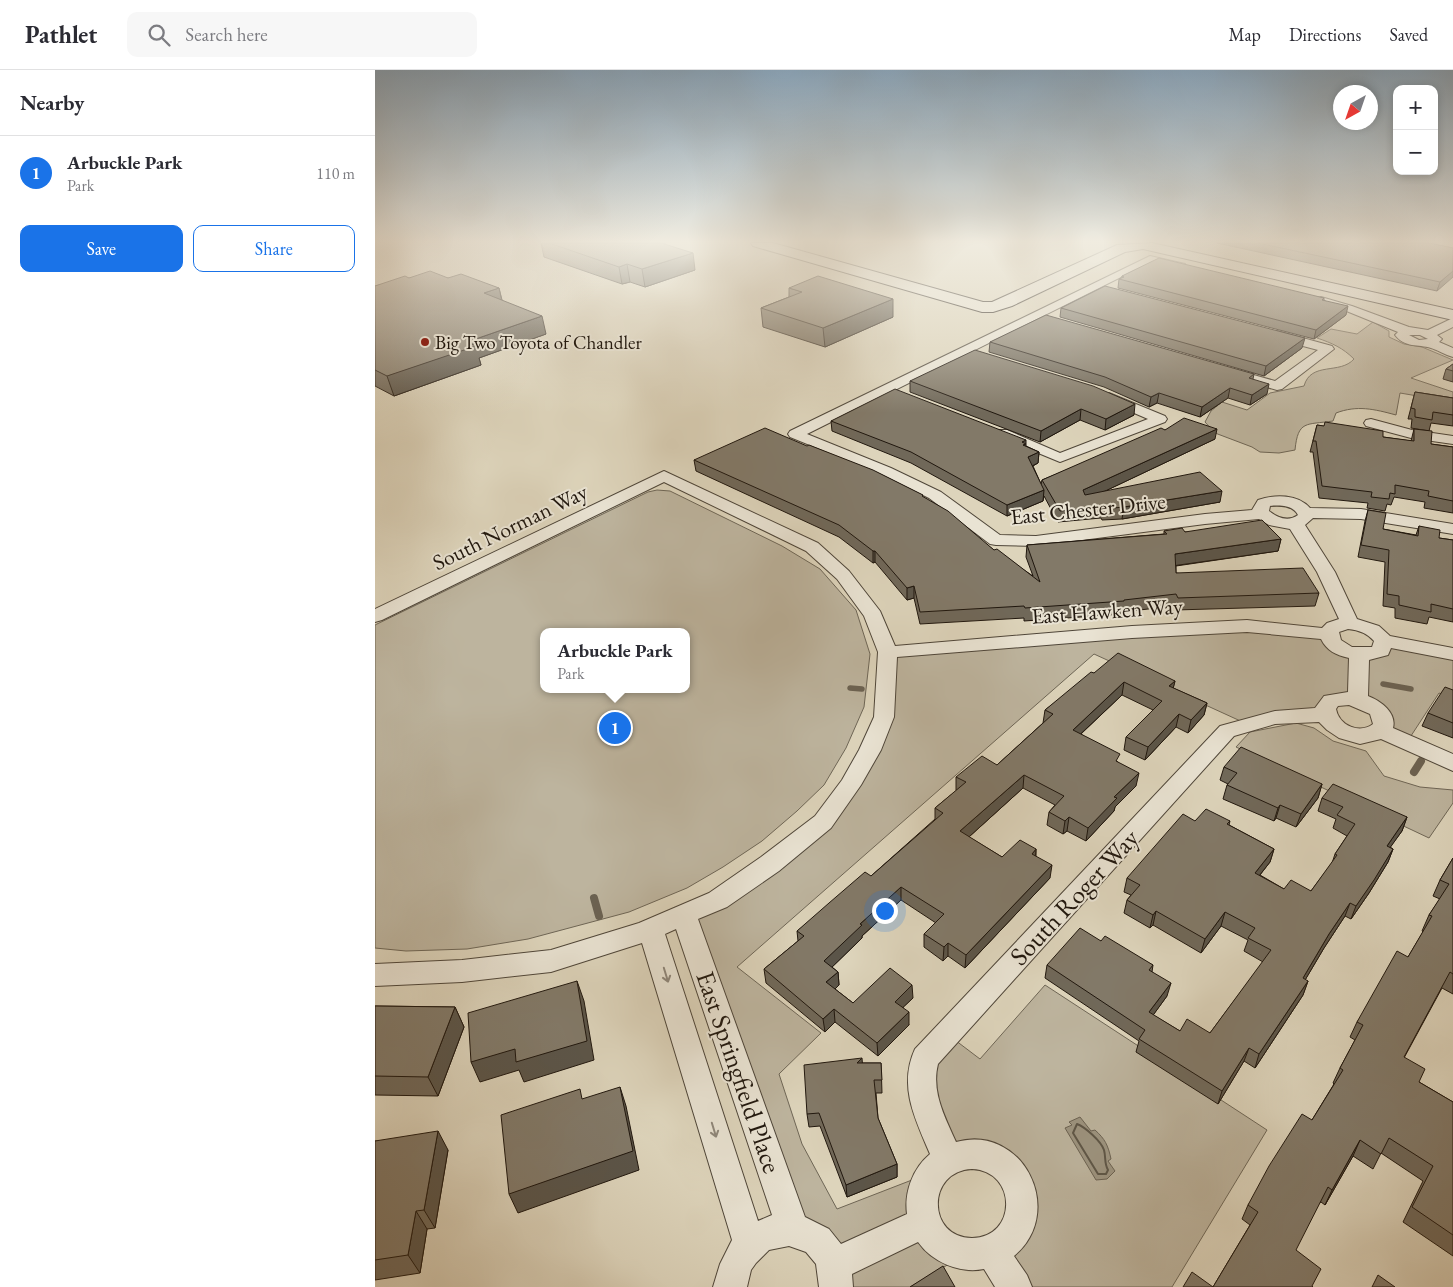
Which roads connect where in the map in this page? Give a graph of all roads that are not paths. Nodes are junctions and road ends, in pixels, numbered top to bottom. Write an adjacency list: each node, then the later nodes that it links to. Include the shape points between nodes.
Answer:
1 (955, 300): 2 (street, via 993,307)
2 (1013, 300)
3 (1066, 300): 7 (street)
4 (1320, 300): 11 (street)
5 (1387, 300): 6 (street)
6 (1453, 315)
7 (1034, 316): 8 (street); 12 (street)
8 (1053, 321)
9 (1453, 322): 11 (street)
10 (1262, 332): 15 (street, via 1328,349 1277,386)
11 (1429, 338): 13 (street)
12 (965, 350): 14 (street); 16 (street)
13 (1453, 353)
14 (983, 356)
15 (1230, 372)
16 (885, 389): 18 (street); 22 (street, East Chester Drive, via 795,434 935,495 995,540 1036,541 1262,514 1260,510 1264,503 1277,501 1299,506)
17 (1098, 392): 20 (street, via 1160,419 1060,458)
18 (903, 396)
19 (1371, 423): 21 (street, via 1411,434)
20 (990, 429)
21 (1453, 440)
22 (1301, 518): 23 (street, via 1361,514); 25 (street, via 1348,618)
23 (1453, 529)
24 (375, 616): 28 (street, South Norman Way, via 664,476 812,547 843,575 873,615)
25 (1347, 623): 26 (street, via 1334,626); 27 (street, via 1370,629)
26 (1329, 634): 28 (street, East Hawken Way, via 1247,626); 30 (street, via 1334,645)
27 (1383, 642): 29 (street); 30 (street, via 1381,650 1375,654)
28 (889, 652): 35 (street, via 884,717 850,785 823,822 718,900)
29 (1453, 654)
30 (1359, 655): 31 (street)
31 (1358, 700): 32 (street, via 1332,701 1324,709); 33 (street, via 1381,714 1384,726)
32 (1325, 715): 33 (street, via 1335,728 1355,736); 38 (street, South Roger Way, via 1265,718 1227,731 925,1058 921,1070 926,1109)
33 (1381, 731): 34 (street)
34 (1453, 763)
35 (684, 914): 36 (street); 40 (street, East Springfield Place)
36 (651, 929): 37 (street, via 551,961 462,971); 41 (street, East Springfield Place, one-way to 41)
37 (375, 975)
38 (949, 1158): 39 (street, via 930,1173 923,1188 921,1205); 42 (street, via 974,1154 990,1158 1015,1180 1021,1194 1022,1211 1018,1227 1009,1240)
39 (925, 1222): 42 (street, via 934,1237 948,1247 963,1253); 43 (street)
40 (793, 1229): 41 (street, via 775,1231); 43 (street, via 810,1234 823,1245 832,1258)
41 (750, 1246): 44 (street, via 734,1268)
42 (991, 1251): 45 (street)
43 (835, 1276)
44 (730, 1287)
45 (1015, 1287)

